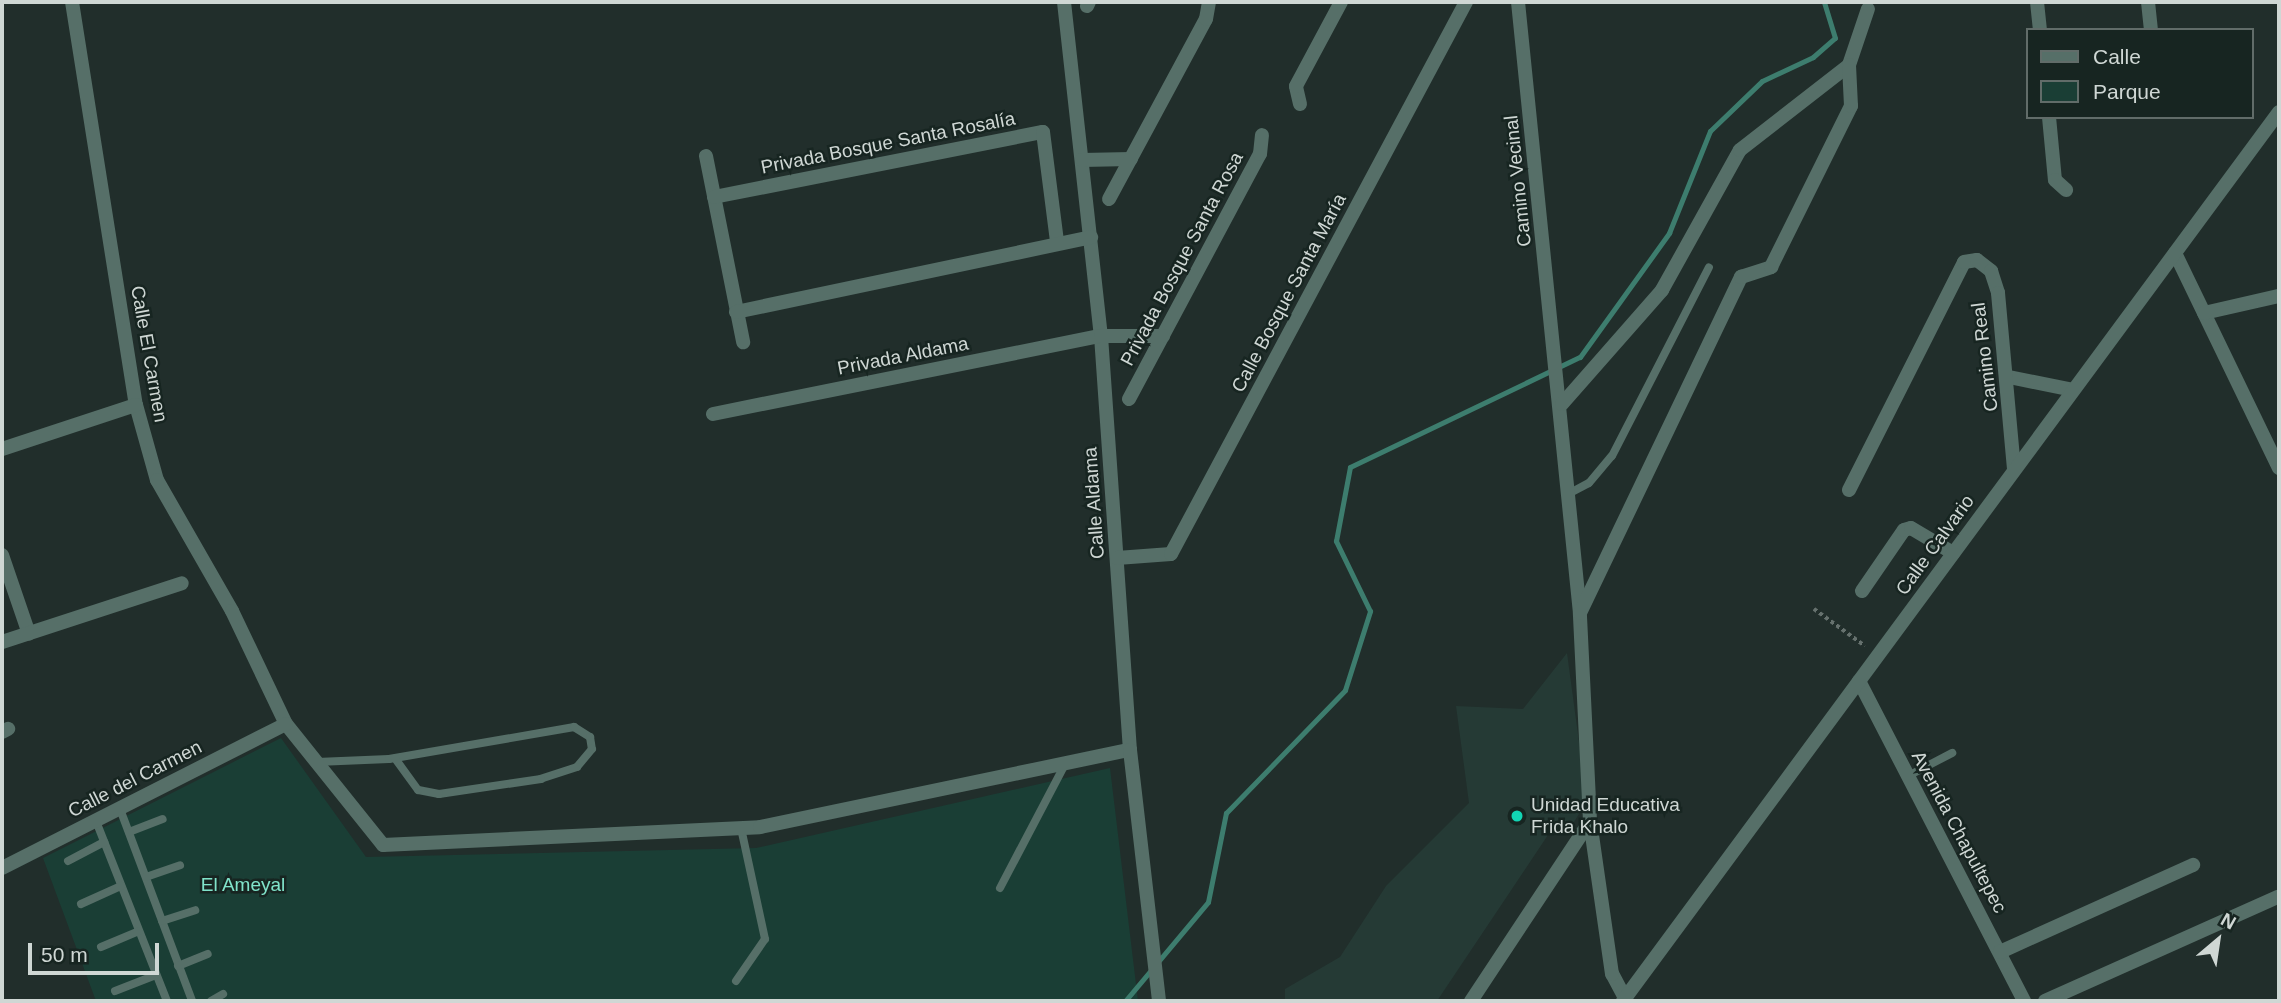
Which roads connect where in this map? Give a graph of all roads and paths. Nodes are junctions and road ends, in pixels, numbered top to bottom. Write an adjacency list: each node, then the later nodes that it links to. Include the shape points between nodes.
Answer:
1 (72, 2): 37 (street, Calle El Carmen)
2 (1065, 2): 19 (street, Calle Aldama)
3 (1209, 2): 18 (street, via 1206,19)
4 (1342, 2): 13 (street, via 1296,86)
5 (1466, 2): 46 (street, Calle Bosque Santa María, via 1171,554)
6 (1518, 2): 36 (street, Camino Vecinal)
7 (2037, 2): 10 (street)
8 (2148, 2): 11 (street)
9 (1868, 9): 12 (street)
10 (2040, 28)
11 (2151, 28)
12 (1849, 65): 36 (street, via 1740,150 1662,290); 50 (street, via 1851,106 1771,267 1741,277)
13 (1300, 104)
14 (2279, 112): 25 (street, Calle Calvario)
15 (2049, 119): 20 (street, via 2055,180)
16 (1262, 135): 31 (street, Privada Bosque Santa Rosa, via 1260,154)
17 (706, 156): 21 (street)
18 (1130, 159): 19 (street); 22 (street)
19 (1082, 160): 23 (street, Calle Aldama)
20 (2066, 190)
21 (714, 197): 24 (street, Privada Bosque Santa Rosalía, via 1043,132); 28 (street)
22 (1109, 199)
23 (1091, 237): 24 (street); 30 (street, Calle Aldama)
24 (1057, 242): 28 (street)
25 (2175, 253): 29 (street); 34 (street, Calle Calvario)
26 (1709, 267): 43 (lane, via 1612,456 1589,483)
27 (2279, 296): 29 (street)
28 (736, 312): 32 (street)
29 (2204, 313): 40 (street)
30 (1101, 336): 31 (street, Privada Aldama); 38 (street, Privada Aldama); 46 (street, Calle Aldama)
31 (1163, 336): 35 (street, Privada Bosque Santa Rosa)
32 (743, 342)
33 (2009, 377): 34 (street); 41 (street, Camino Real); 42 (street, Camino Real, via 1991,271 1978,260 1964,262)
34 (2073, 390): 41 (street, Calle Calvario)
35 (1129, 400)
36 (1562, 404): 43 (street)
37 (136, 405): 39 (street); 55 (street, Calle El Carmen, via 169,505 232,611)
38 (713, 414)
39 (2, 449)
40 (2279, 468)
41 (2014, 470): 44 (street, Calle Calvario)
42 (1849, 490)
43 (1570, 493): 50 (street)
44 (1953, 553): 48 (street, via 1911,528 1904,530); 53 (street, Calle Calvario)
45 (2, 555): 51 (street)
46 (1117, 558): 56 (street, Calle Aldama)
47 (182, 583): 51 (street)
48 (1862, 591)
49 (1814, 608): 53 (path)
50 (1580, 613): 65 (street)
51 (29, 634): 52 (street)
52 (2, 642)
53 (1878, 655): 54 (street, Calle Calvario)
54 (1859, 681): 61 (street, Avenida Chapultepec); 89 (street, Calle Calvario)
55 (286, 724): 59 (street, Calle El Carmen); 62 (street, Calle del Carmen)
56 (1130, 750): 60 (street); 93 (street, Calle Aldama)
57 (1952, 753): 61 (lane)
58 (395, 758): 58 (lane, via 574,727 590,737 592,749 577,767 541,779 439,794 418,790); 59 (lane)
59 (314, 762): 66 (street, Calle El Carmen, via 383,845)
60 (1065, 764): 66 (street); 75 (lane)
61 (1908, 776): 82 (street, Avenida Chapultepec)
62 (120, 809): 64 (street, Calle del Carmen); 67 (lane)
63 (163, 819): 67 (lane)
64 (96, 821): 68 (lane); 72 (street, Calle del Carmen)
65 (1590, 821): 89 (street, via 1612,974); 94 (street)
66 (741, 828): 86 (lane, via 765,939)
67 (129, 832): 73 (lane)
68 (104, 842): 69 (lane); 74 (lane)
69 (68, 861)
70 (180, 865): 73 (lane)
71 (2193, 865): 82 (street)
72 (2, 868)
73 (146, 877): 79 (lane)
74 (121, 886): 77 (lane); 80 (lane)
75 (1000, 888)
76 (2278, 897): 96 (street)
77 (81, 904)
78 (195, 910): 79 (lane)
79 (162, 920): 84 (lane)
80 (139, 931): 81 (lane); 85 (lane)
81 (101, 947)
82 (2000, 952): 95 (street, Avenida Chapultepec)
83 (208, 954): 84 (lane)
84 (178, 966): 91 (lane)
85 (156, 975): 87 (lane); 90 (lane)
86 (736, 981)
87 (115, 991)
88 (223, 995): 92 (lane)
89 (1624, 1000)
90 (167, 1001)
91 (192, 1001)
92 (211, 1001)
93 (1159, 1001)
94 (1471, 1001)
95 (2024, 1001)
96 (2046, 1001)

